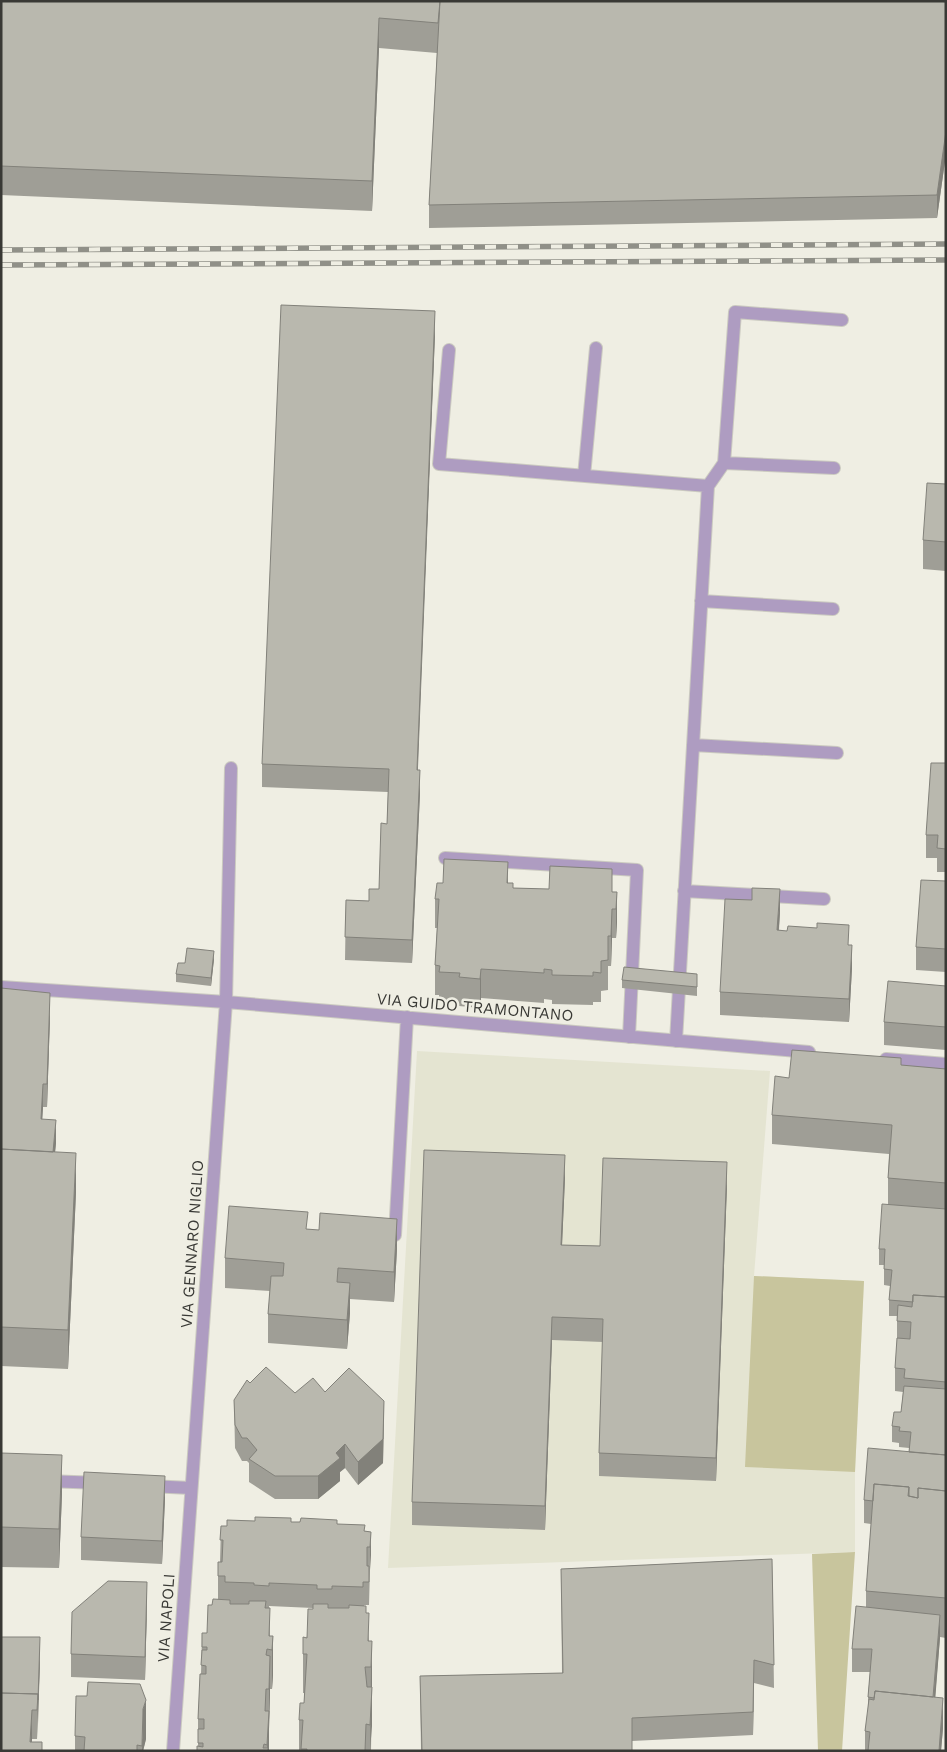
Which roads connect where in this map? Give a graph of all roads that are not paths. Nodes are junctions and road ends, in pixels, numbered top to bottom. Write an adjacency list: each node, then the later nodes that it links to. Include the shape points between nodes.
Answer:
1 (842, 320): 4 (street, via 735,312)
2 (596, 348): 6 (street)
3 (449, 350): 6 (street, via 439,464)
4 (724, 463): 5 (street); 7 (street)
5 (834, 468)
6 (584, 476): 7 (street)
7 (708, 486): 8 (street)
8 (702, 601): 9 (street); 10 (street)
9 (833, 609)
10 (693, 745): 11 (street); 14 (street)
11 (837, 754)
12 (231, 768): 17 (street, VIA GENNARO NIGLIO)
13 (445, 858): 19 (street, via 637,870)
14 (684, 891): 15 (street); 20 (street)
15 (824, 899)
16 (1, 987): 17 (street, VIA GUIDO TRAMONTANO)
17 (226, 1002): 18 (street, VIA GUIDO TRAMONTANO); 28 (street, VIA GENNARO NIGLIO)
18 (407, 1017): 19 (street, VIA GUIDO TRAMONTANO); 24 (street)
19 (629, 1037): 20 (street, VIA GUIDO TRAMONTANO)
20 (676, 1041): 21 (street, VIA GUIDO TRAMONTANO)
21 (818, 1053)
22 (877, 1058): 23 (street)
23 (946, 1064)
24 (395, 1238)
25 (38, 1480): 26 (street)
26 (114, 1484)
27 (133, 1485): 28 (street)
28 (191, 1488): 29 (street, VIA NAPOLI)
29 (173, 1751)

